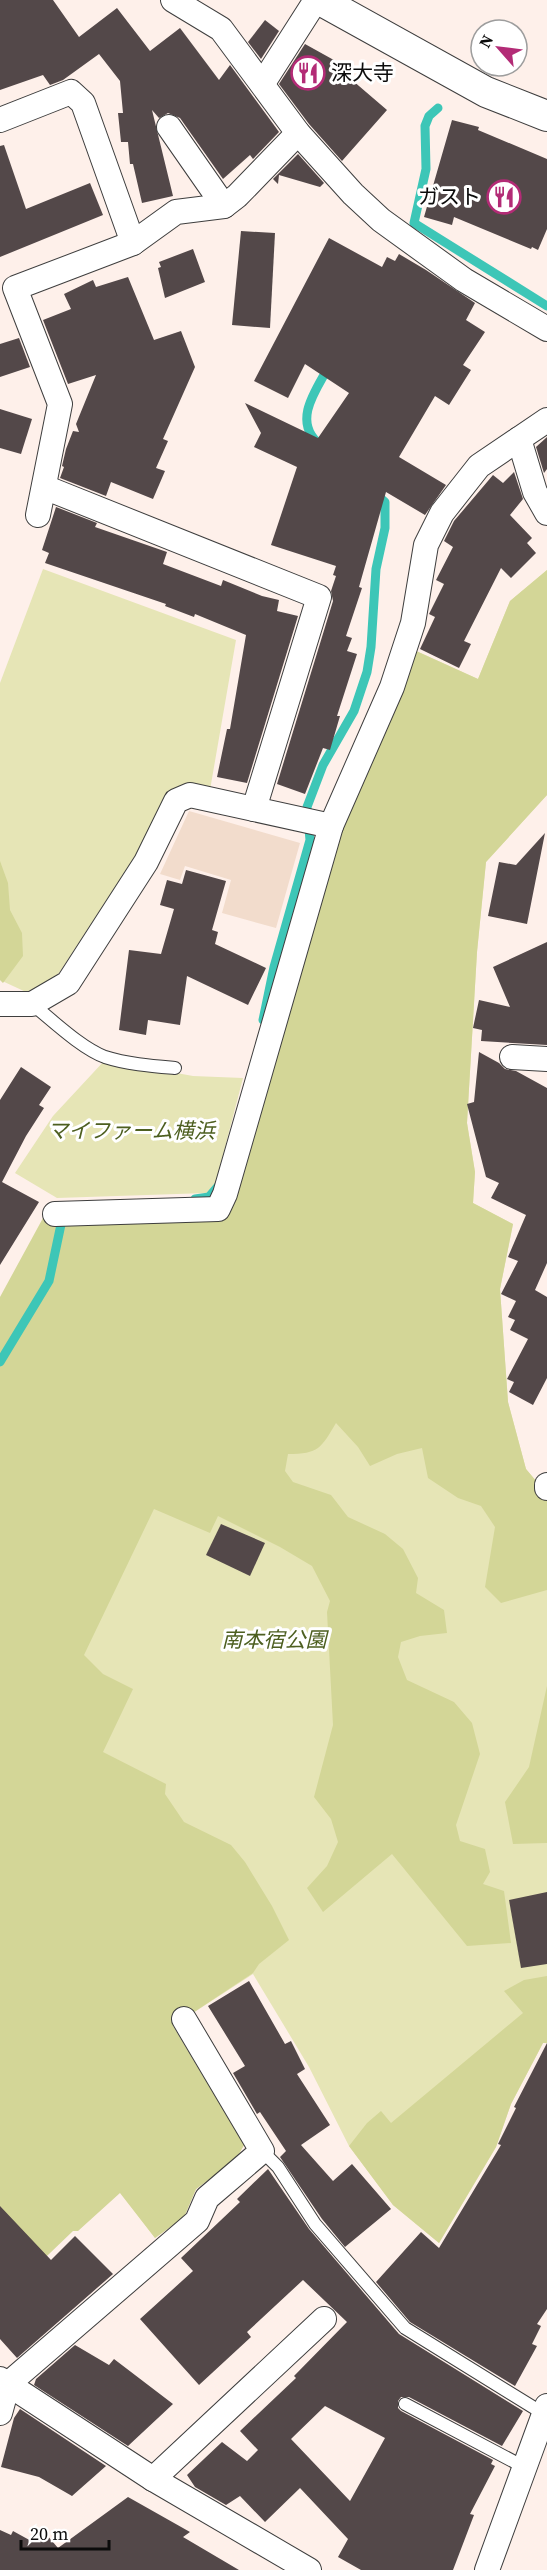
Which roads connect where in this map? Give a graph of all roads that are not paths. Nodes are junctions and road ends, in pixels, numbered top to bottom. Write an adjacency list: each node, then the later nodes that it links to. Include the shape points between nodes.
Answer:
1 (173, 0): 3 (street, via 221,28)
2 (318, 0): 3 (street); 4 (street, via 486,92)
3 (263, 84): 7 (street)
4 (547, 116)
5 (0, 120): 9 (street, via 71,92 83,103)
6 (168, 127): 8 (street)
7 (298, 133): 8 (street); 10 (street, via 381,220 465,280)
8 (224, 206): 9 (street, via 176,212)
9 (133, 243): 13 (street, via 15,288 60,404)
10 (547, 329)
11 (547, 420): 12 (street)
12 (519, 439): 14 (street, via 535,492); 17 (street, via 479,465 442,513 426,545 413,623 392,687)
13 (44, 487): 15 (street); 16 (street, via 319,597)
14 (547, 513)
15 (38, 515)
16 (254, 808): 17 (street); 19 (street, via 190,795 176,801 146,862 68,982)
17 (331, 826): 23 (street, via 263,1068 218,1209)
18 (0, 1004): 19 (street)
19 (32, 1004): 22 (lane, via 104,1056)
20 (512, 1058): 21 (street)
21 (547, 1059)
22 (175, 1068)
23 (55, 1214)
24 (184, 2019): 25 (street)
25 (262, 2151): 27 (street, via 207,2199 197,2221); 29 (lane, via 278,2167 315,2224 405,2328)
26 (324, 2319): 32 (street)
27 (4, 2381): 30 (street); 32 (street)
28 (405, 2404): 31 (lane)
29 (545, 2410): 31 (street)
30 (0, 2414)
31 (524, 2467): 34 (street)
32 (153, 2479): 33 (street)
33 (309, 2570)
34 (488, 2570)

